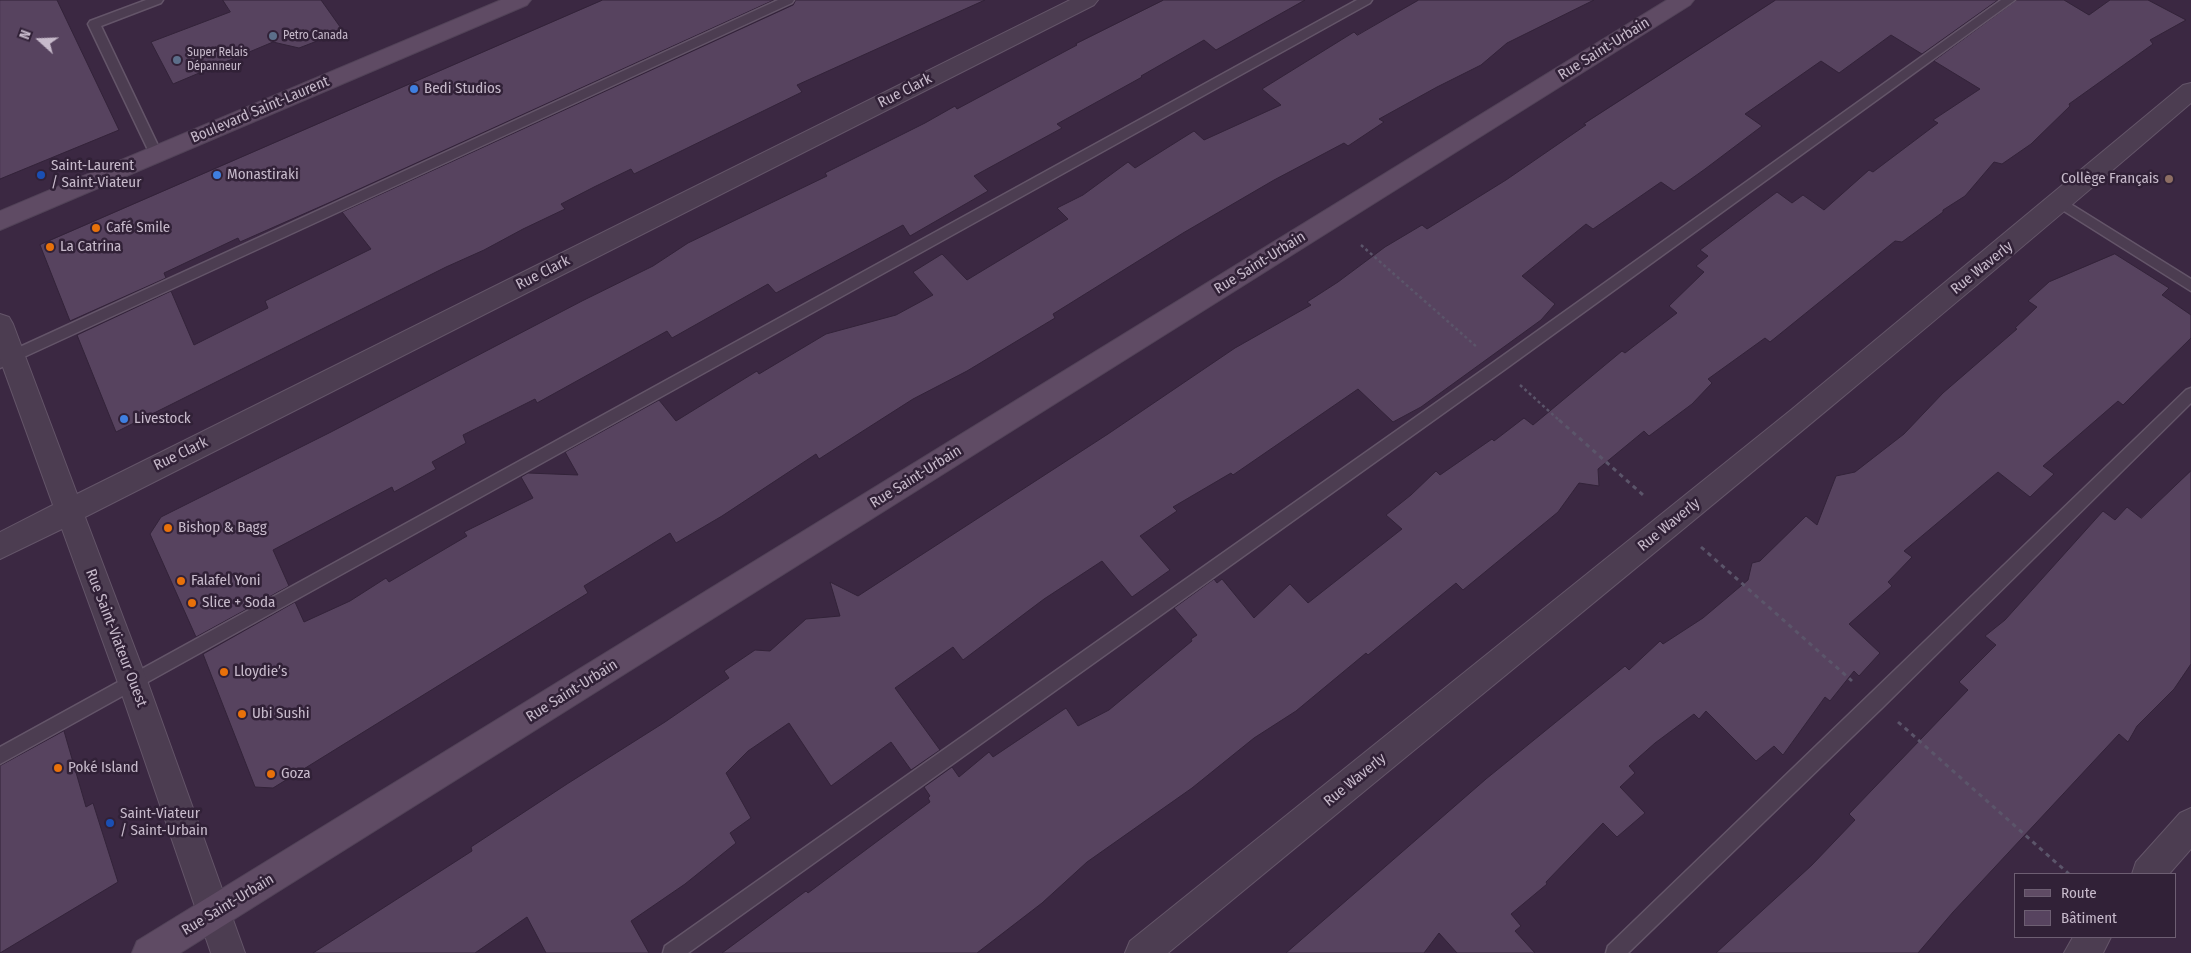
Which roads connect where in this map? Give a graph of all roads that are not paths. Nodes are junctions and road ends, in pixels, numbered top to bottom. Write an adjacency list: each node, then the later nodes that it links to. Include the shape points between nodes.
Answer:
1 (157, 0): 9 (lane, via 94,24)
2 (520, 0): 9 (main road, Boulevard Saint-Laurent)
3 (788, 0): 14 (lane)
4 (1087, 0): 16 (street, Rue Clark)
5 (1366, 0): 18 (lane)
6 (1683, 0): 22 (main road, Rue Saint-Urbain)
7 (2009, 0): 26 (lane)
8 (2191, 91): 10 (street, Rue Waverly)
9 (156, 154): 11 (main road, Boulevard Saint-Laurent)
10 (2061, 203): 12 (lane); 27 (street, Rue Waverly)
11 (0, 221)
12 (2191, 286)
13 (0, 324): 14 (street, Rue Saint-Viateur Ouest)
14 (6, 359): 16 (street, Rue Saint-Viateur Ouest)
15 (2191, 394): 28 (lane)
16 (68, 511): 17 (street, Rue Clark); 18 (street, Rue Saint-Viateur Ouest)
17 (0, 546)
18 (133, 683): 19 (lane); 22 (street, Rue Saint-Viateur Ouest)
19 (0, 756)
20 (2191, 824): 21 (street)
21 (2149, 873)
22 (214, 913): 24 (main road, Rue Saint-Urbain); 25 (street, Rue Saint-Viateur Ouest)
23 (2093, 938): 29 (street)
24 (149, 953)
25 (228, 953)
26 (672, 953)
27 (1142, 953)
28 (1615, 953)
29 (2081, 953)

